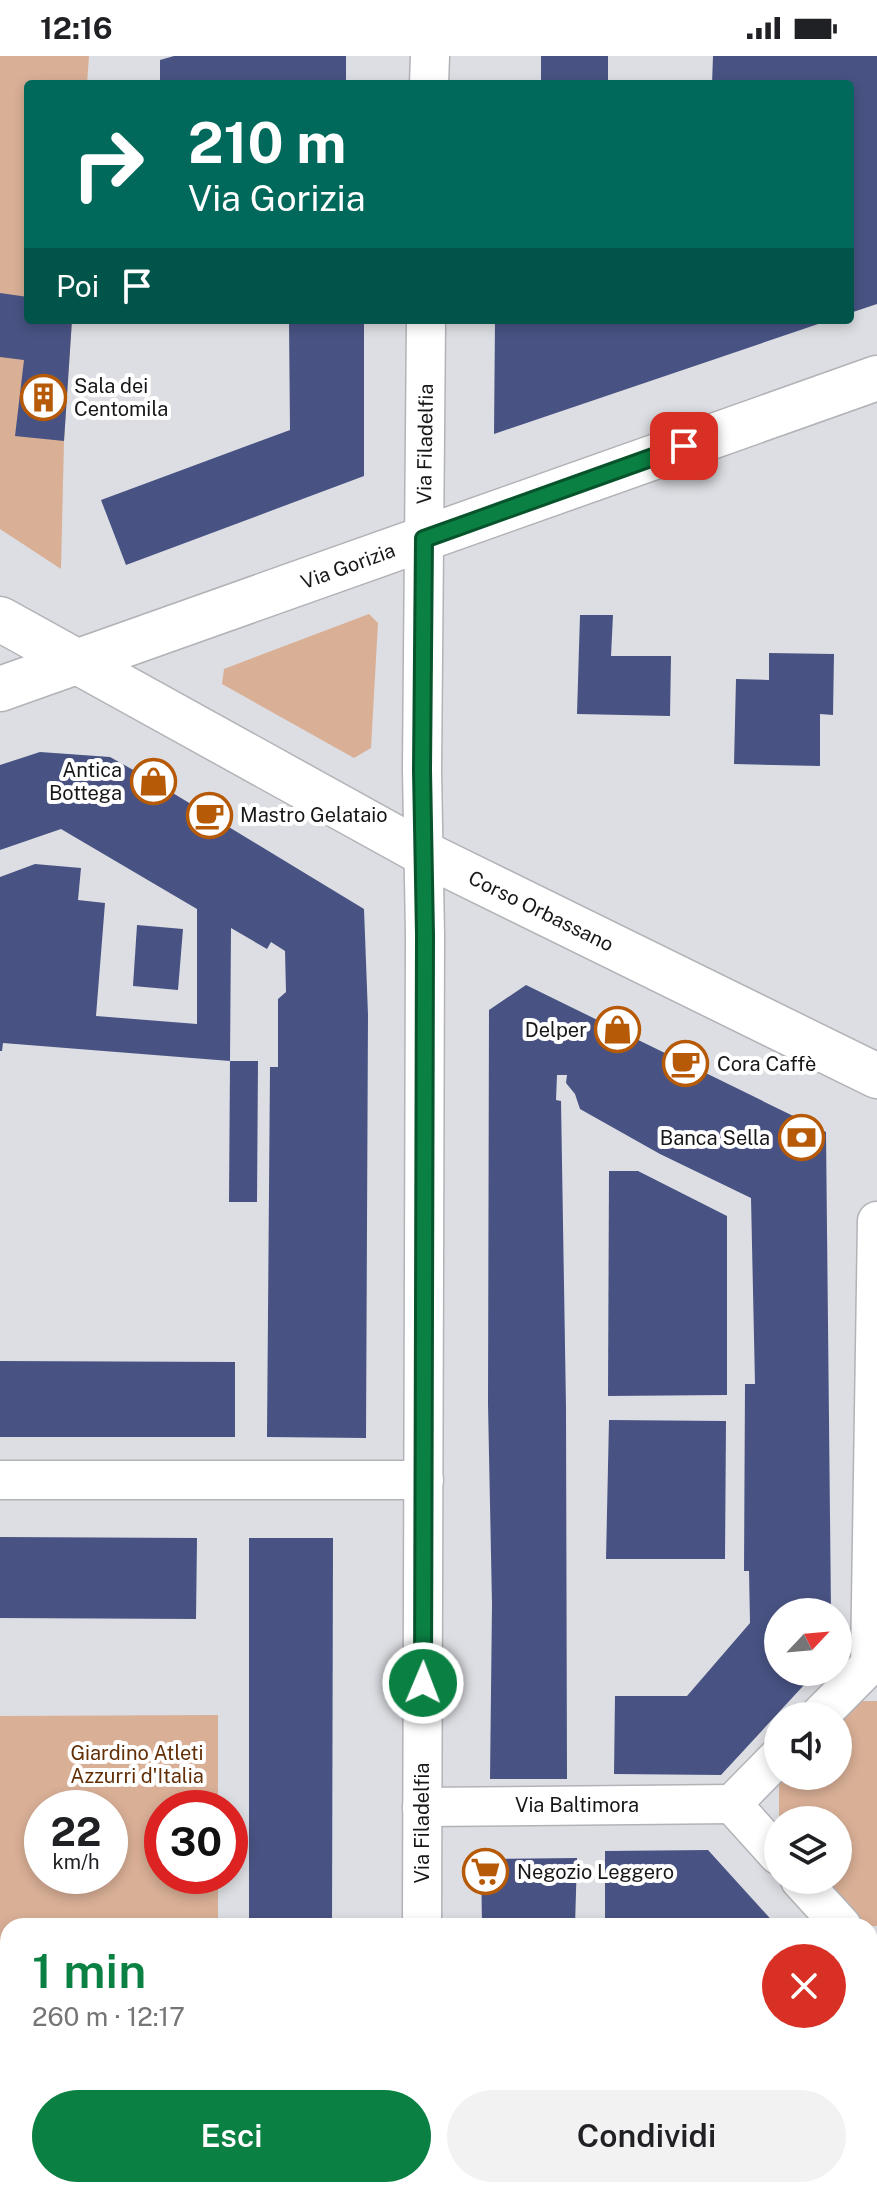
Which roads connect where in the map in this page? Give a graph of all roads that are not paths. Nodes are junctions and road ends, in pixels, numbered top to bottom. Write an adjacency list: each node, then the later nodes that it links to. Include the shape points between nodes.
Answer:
1 (430, 56): 2 (street)
2 (429, 80)
3 (426, 324): 5 (street, Via Filadelfia)
4 (877, 378): 5 (main road, Via Gorizia)
5 (424, 539): 7 (main road, Via Gorizia); 9 (street, Via Filadelfia)
6 (0, 619): 7 (main road, Corso Orbassano)
7 (76, 662): 8 (main road, Via Gorizia); 9 (main road, Corso Orbassano)
8 (0, 689)
9 (423, 853): 10 (main road, Corso Orbassano); 13 (street, Via Filadelfia)
10 (877, 1076)
11 (877, 1221): 14 (street)
12 (0, 1480): 13 (street)
13 (424, 1480): 18 (street, Via Filadelfia)
14 (873, 1665): 15 (street)
15 (834, 1702)
16 (764, 1771): 17 (street)
17 (732, 1804): 18 (street, Via Baltimora); 19 (street)
18 (422, 1807): 21 (street, Via Filadelfia)
19 (764, 1839)
20 (813, 1894): 22 (street)
21 (422, 1918)
22 (835, 1918)

